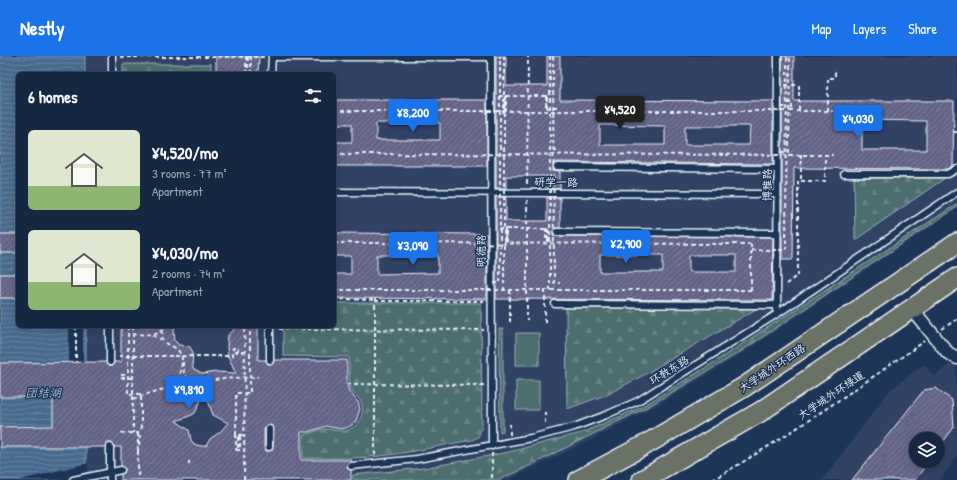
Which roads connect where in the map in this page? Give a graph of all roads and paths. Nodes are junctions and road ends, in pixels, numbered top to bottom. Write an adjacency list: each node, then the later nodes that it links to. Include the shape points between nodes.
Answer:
1 (112, 56): 16 (lane)
2 (251, 56): 18 (path, bridge)
3 (272, 56): 4 (lane); 19 (lane)
4 (491, 56): 51 (lane, 明德路)
5 (500, 56): 26 (path, bridge)
6 (504, 56): 28 (path, bridge)
7 (550, 56): 29 (path, bridge)
8 (553, 56): 24 (path, bridge)
9 (778, 56): 46 (lane, 博雅路)
10 (788, 56): 21 (path, bridge); 25 (path, bridge)
11 (119, 57): 12 (path)
12 (213, 57): 13 (path)
13 (247, 57): 14 (path); 17 (path, bridge)
14 (265, 57)
15 (835, 70): 31 (path, via 835,78 828,78)
16 (112, 72)
17 (247, 72)
18 (251, 72)
19 (272, 72)
20 (784, 85): 30 (path, via 799,85)
21 (787, 103): 25 (path, bridge); 25 (path, bridge, via 792,103 792,109)
22 (560, 107): 24 (path)
23 (781, 107): 25 (path, bridge)
24 (553, 108): 29 (path, bridge, via 546,108 545,95); 35 (path, bridge)
25 (789, 109): 29 (path, bridge); 30 (path, bridge); 37 (path, bridge, via 789,152); 41 (path, bridge)
26 (500, 110): 28 (path, bridge, via 506,110 507,95); 58 (path, bridge)
27 (336, 111): 28 (path, bridge)
28 (506, 111): 29 (path, bridge); 29 (path, via 505,96 547,96); 38 (path, bridge)
29 (547, 111): 39 (path, bridge)
30 (799, 111): 31 (path, bridge)
31 (828, 112): 32 (path, bridge)
32 (833, 112)
33 (954, 132): 34 (path)
34 (957, 132)
35 (553, 150): 36 (path); 56 (path, bridge)
36 (560, 150)
37 (781, 152)
38 (504, 153): 39 (path, bridge); 40 (path, bridge); 59 (path, bridge)
39 (550, 153): 41 (path, bridge); 60 (path, bridge)
40 (336, 154)
41 (787, 154): 42 (path, bridge); 62 (path, bridge, via 786,250)
42 (801, 154): 43 (path, bridge); 49 (path)
43 (825, 155): 44 (path, bridge); 49 (path, via 825,181)
44 (833, 155)
45 (557, 167): 46 (lane)
46 (777, 169): 53 (lane, 博雅路)
47 (957, 169): 48 (lane, via 948,174)
48 (844, 174)
49 (801, 181): 66 (path, via 798,181 798,275)
50 (336, 192): 51 (lane, 研学一路)
51 (491, 192): 53 (lane, 研学一路); 74 (lane, 明德路)
52 (957, 192): 78 (lane, 环教东路)
53 (777, 194): 55 (lane, 博雅路)
54 (557, 232): 55 (lane)
55 (777, 234): 76 (lane, 博雅路)
56 (553, 241): 60 (path, bridge, via 546,241 545,228); 65 (path, bridge, via 554,283)
57 (336, 243): 59 (path, bridge)
58 (500, 243): 59 (path, bridge, via 506,243 507,228); 64 (path, bridge, via 500,283)
59 (506, 243): 60 (path, bridge); 60 (path, via 505,229 548,229); 68 (path, bridge)
60 (548, 243): 62 (path, bridge, via 751,244); 71 (path, bridge)
61 (957, 243): 142 (main road, 大学城外环西路, via 744,387)
62 (751, 250): 71 (path, bridge, via 751,290)
63 (957, 278): 77 (main road)
64 (494, 283)
65 (560, 283)
66 (786, 284)
67 (336, 290): 68 (path, bridge)
68 (504, 290): 69 (path, bridge)
69 (510, 290): 70 (path, bridge); 80 (path)
70 (544, 290): 71 (path, bridge); 81 (path)
71 (550, 290)
72 (336, 299): 73 (path)
73 (375, 300): 74 (path); 90 (path)
74 (491, 301): 92 (lane, 明德路)
75 (555, 304): 76 (lane)
76 (777, 305): 78 (lane, 博雅路)
77 (912, 309): 95 (street); 143 (main road, via 760,412)
78 (777, 314): 124 (lane, 环教东路, via 638,401 574,427)
79 (957, 319): 95 (path, 大学城外环绿道)
80 (510, 325)
81 (544, 325)
82 (76, 328): 101 (path)
83 (110, 328): 102 (lane)
84 (128, 328): 104 (path, bridge)
85 (133, 328): 93 (path, bridge)
86 (245, 328): 97 (path, bridge)
87 (250, 328): 121 (path, bridge, via 250,394 236,394 236,450 240,450)
88 (270, 328): 100 (lane)
89 (276, 329): 90 (path)
90 (375, 329): 92 (path); 110 (path)
91 (163, 330): 94 (path); 96 (path, bridge)
92 (492, 330): 111 (lane, 明德路)
93 (133, 334): 94 (path); 106 (path, bridge)
94 (151, 334): 96 (path)
95 (934, 335): 99 (street, via 948,353); 144 (path, 大学城外环绿道, via 741,464)
96 (162, 340): 103 (path, bridge, via 176,348)
97 (245, 352): 98 (path, via 237,352 238,348 232,348 232,356); 107 (path, bridge)
98 (121, 356)
99 (957, 358)
100 (270, 360)
101 (76, 362)
102 (110, 362)
103 (183, 362): 108 (path, via 187,378); 112 (path, bridge)
104 (128, 375): 106 (path, bridge, via 121,376); 129 (path, bridge, via 128,394 141,394 141,451)
105 (258, 377): 107 (path, bridge)
106 (133, 378): 113 (path, bridge)
107 (245, 378): 108 (path); 122 (path, bridge)
108 (196, 383): 112 (path)
109 (347, 384): 110 (path)
110 (375, 384): 111 (path); 130 (path)
111 (492, 385): 124 (lane, 明德路)
112 (177, 387): 113 (path, bridge)
113 (133, 399): 119 (path, bridge)
114 (545, 412): 117 (path)
115 (510, 422): 123 (path)
116 (269, 429): 127 (lane)
117 (545, 430)
118 (121, 433): 119 (path)
119 (133, 433): 120 (path, bridge)
120 (139, 433): 126 (path); 129 (path, bridge)
121 (239, 435): 122 (path, bridge); 128 (path)
122 (245, 435): 140 (path, bridge)
123 (510, 436)
124 (492, 446): 134 (lane, 环教东路, via 417,459)
125 (110, 447): 136 (lane)
126 (140, 447)
127 (269, 447)
128 (238, 448)
129 (138, 451): 139 (path, bridge)
130 (375, 454)
131 (492, 455): 141 (path)
132 (189, 461): 133 (path)
133 (189, 464)
134 (351, 466)
135 (122, 470): 136 (lane)
136 (110, 471): 137 (lane); 138 (lane)
137 (73, 480)
138 (110, 480)
139 (138, 480)
140 (244, 480)
141 (492, 480)
142 (579, 480)
143 (642, 480)
144 (712, 480)

